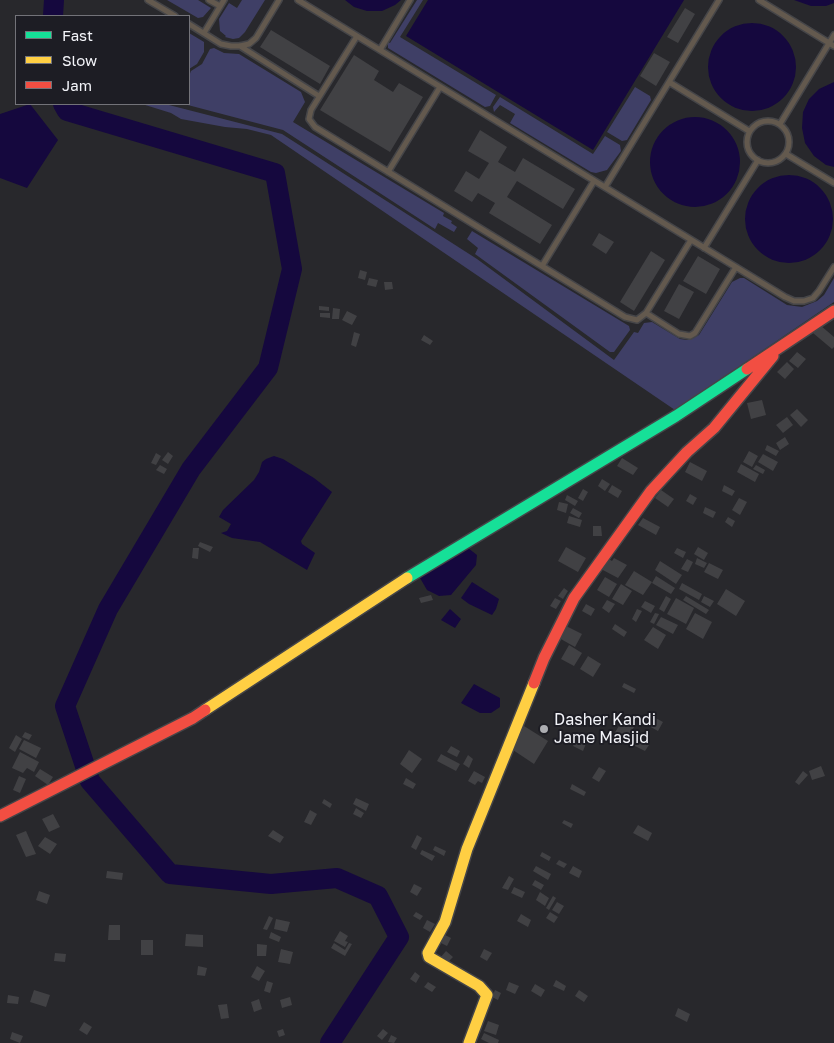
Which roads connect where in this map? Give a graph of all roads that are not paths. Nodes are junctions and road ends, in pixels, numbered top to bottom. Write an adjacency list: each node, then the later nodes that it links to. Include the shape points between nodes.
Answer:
1 (148, 0): 10 (lane)
2 (209, 0): 9 (lane)
3 (224, 0): 9 (lane)
4 (279, 0): 16 (lane, via 256,38)
5 (298, 0): 14 (lane)
6 (410, 0): 17 (lane)
7 (719, 0): 18 (lane)
8 (758, 0): 15 (lane)
9 (220, 6): 12 (lane)
10 (173, 15)
11 (190, 25): 12 (lane)
12 (204, 33): 16 (lane, via 221,44)
13 (834, 35): 15 (lane)
14 (357, 36): 17 (lane); 20 (lane)
15 (832, 44): 21 (lane)
16 (240, 46): 20 (lane)
17 (380, 50): 19 (lane)
18 (669, 82): 22 (lane); 28 (lane)
19 (440, 87): 25 (lane); 26 (lane)
20 (319, 96): 25 (lane, via 309,119 314,127)
21 (780, 124): 22 (lane, via 760,122); 23 (lane, via 790,141)
22 (749, 131): 24 (lane, via 747,145)
23 (786, 154): 24 (lane, via 770,163); 27 (lane)
24 (758, 160): 30 (lane)
25 (388, 172): 31 (lane)
26 (594, 181): 28 (lane); 31 (lane)
27 (834, 183)
28 (605, 188): 29 (lane)
29 (691, 240): 30 (lane); 35 (lane)
30 (704, 248): 33 (lane)
31 (542, 266): 35 (lane, via 625,317 637,320)
32 (834, 267): 33 (lane, via 820,291 804,301 785,297)
33 (736, 268): 35 (lane, via 699,330 690,336 679,334)
34 (834, 311): 36 (street)
35 (646, 314)
36 (784, 342): 37 (street, via 676,416 428,564 193,718); 38 (street, via 714,428 651,491 574,598 544,658 467,849 446,922 428,953 429,957 479,986 487,995)
37 (0, 816)
38 (469, 1043)

